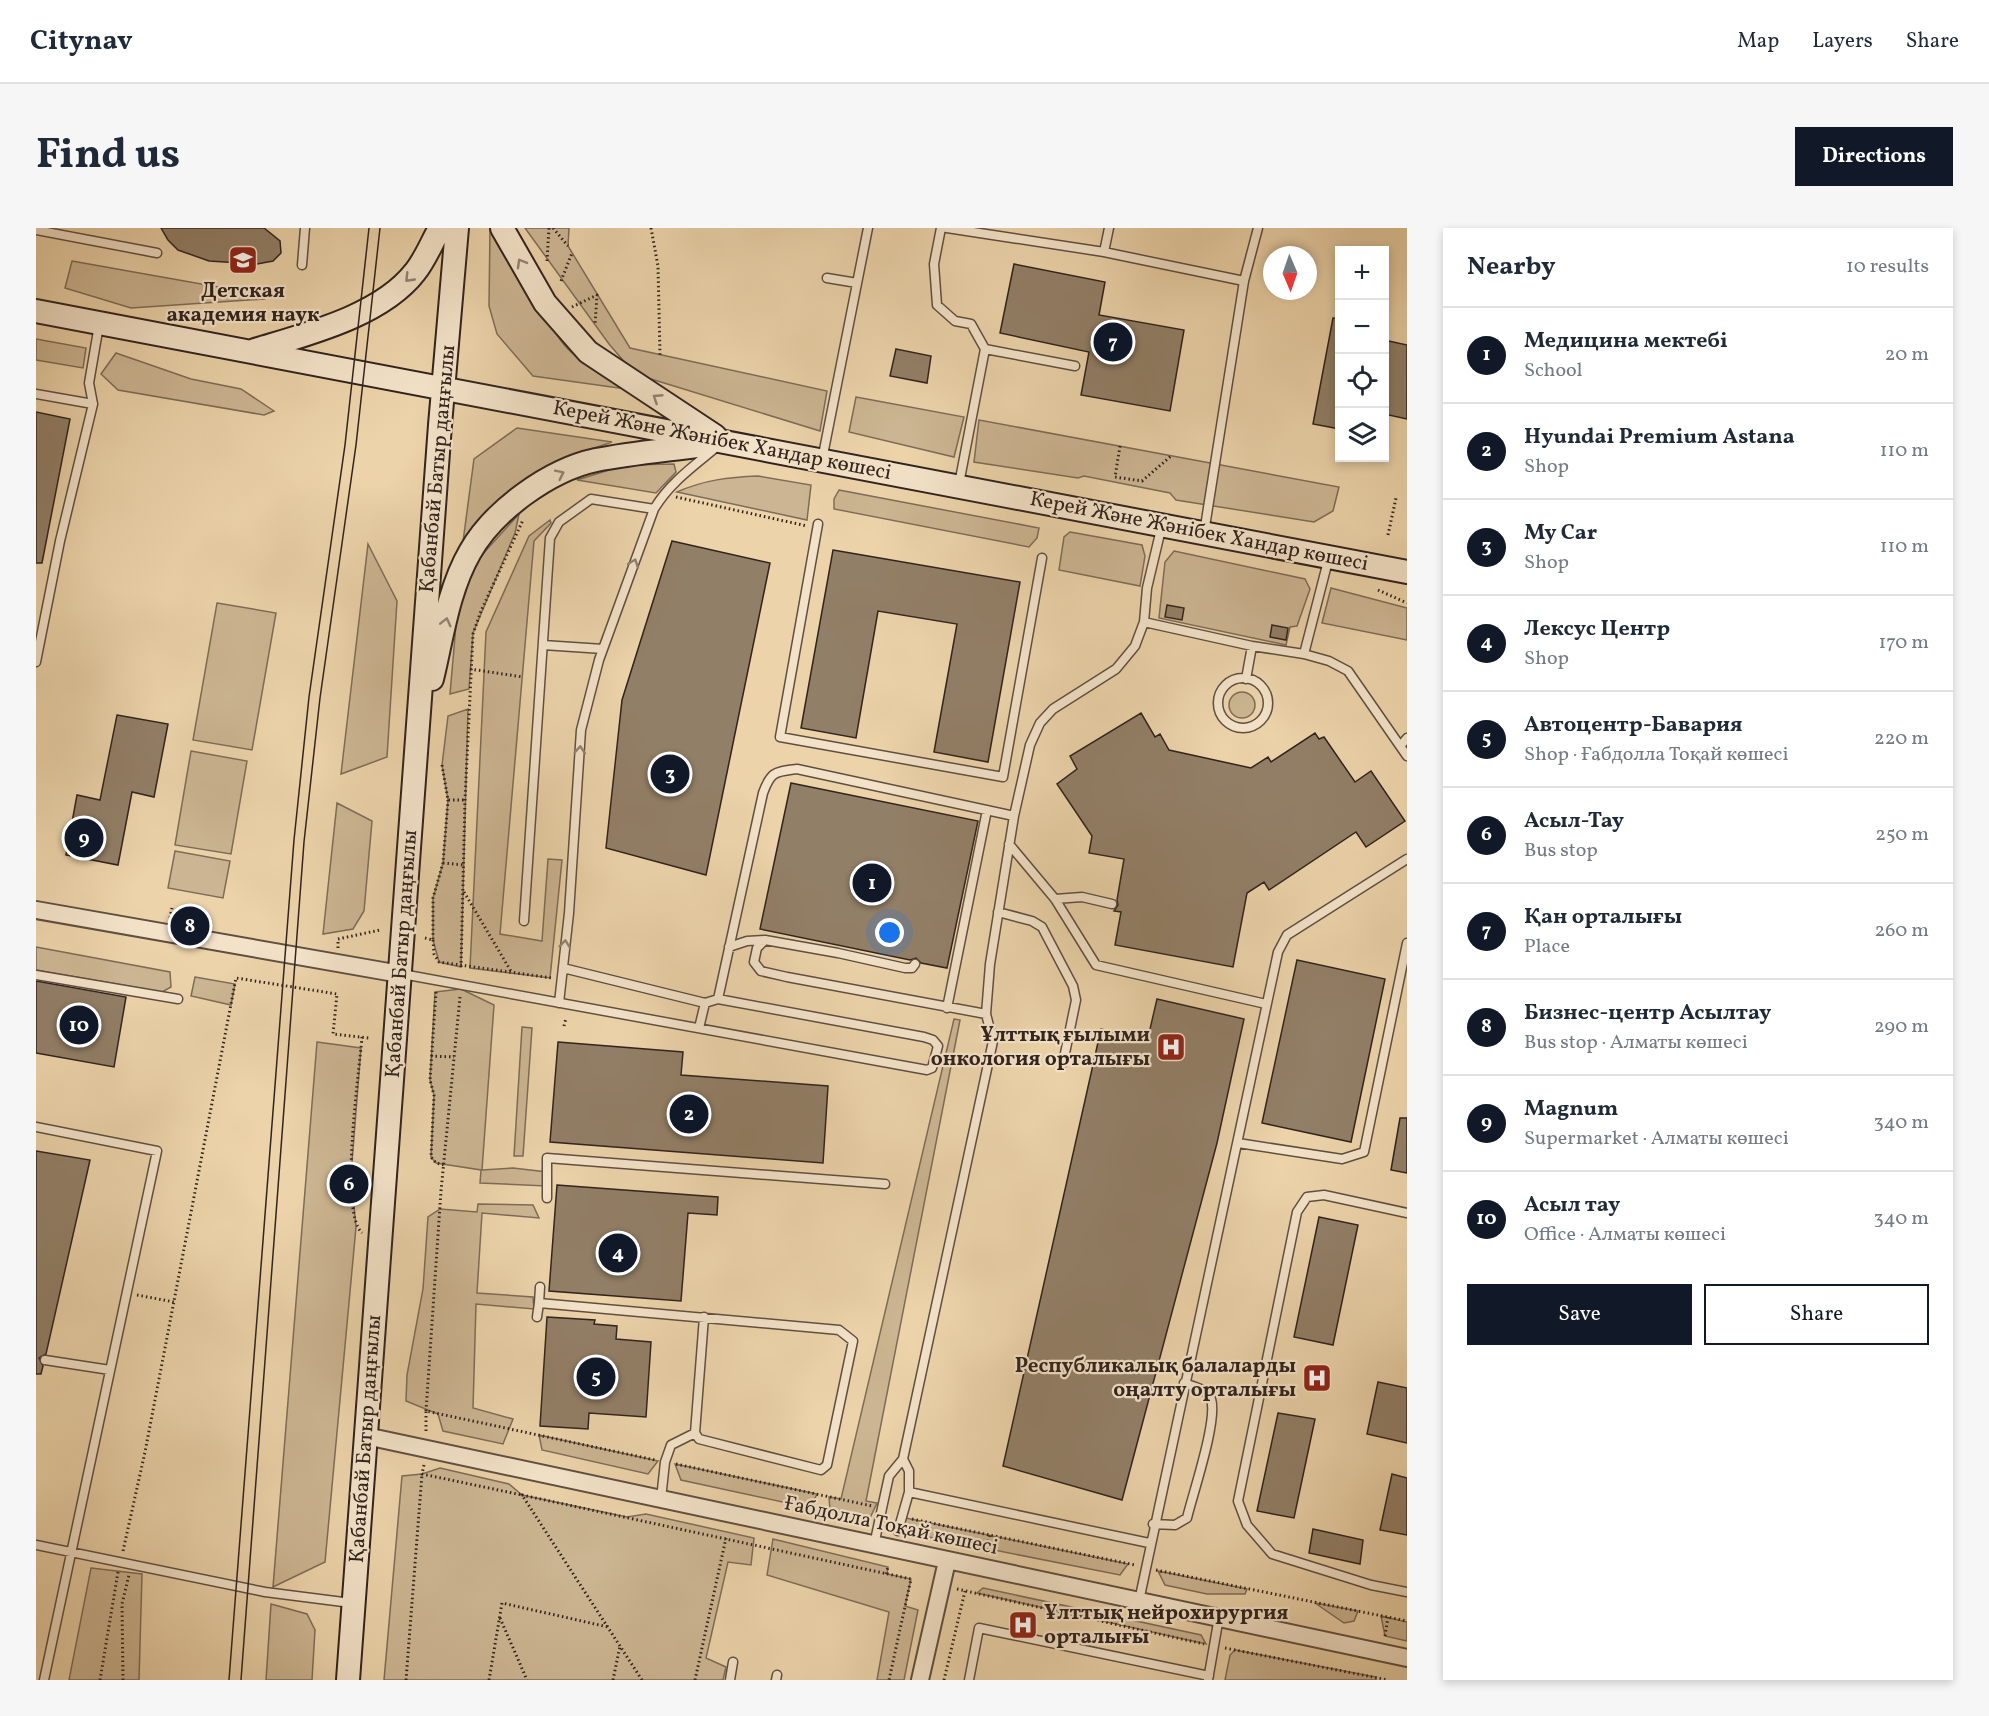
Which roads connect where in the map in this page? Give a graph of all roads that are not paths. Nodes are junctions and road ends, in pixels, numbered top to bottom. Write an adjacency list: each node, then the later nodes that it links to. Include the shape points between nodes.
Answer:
1 (305, 228): 13 (lane)
2 (440, 228): 20 (main road, one-way to 20, via 415,272 386,300 334,324)
3 (457, 228): 22 (main road, Қабанбай Батыр даңғылы)
4 (502, 228): 25 (main road, one-way to 4, via 588,352 545,303)
5 (868, 228): 16 (lane)
6 (941, 228): 19 (lane, via 934,264 937,305 955,321 971,324)
7 (947, 228): 11 (lane)
8 (1109, 228): 11 (lane)
9 (1258, 228): 15 (lane)
10 (36, 230): 12 (lane)
11 (1104, 252): 15 (lane)
12 (157, 253)
13 (302, 265)
14 (827, 278): 16 (lane)
15 (1244, 281): 31 (lane)
16 (857, 283): 26 (lane)
17 (36, 311): 18 (main road, Керей Және Жәнібек Хандар көшесі)
18 (99, 323): 20 (main road, Керей Және Жәнібек Хандар көшесі); 24 (lane, via 89,383)
19 (985, 349): 21 (lane); 27 (lane)
20 (251, 352): 22 (main road, Керей Және Жәнібек Хандар көшесі)
21 (1076, 366)
22 (444, 389): 25 (main road, Керей Және Жәнібек Хандар көшесі); 42 (main road, Қабанбай Батыр даңғылы)
23 (36, 394): 24 (lane)
24 (93, 404): 40 (lane)
25 (723, 442): 26 (main road, Керей Және Жәнібек Хандар көшесі); 28 (lane, via 663,495); 42 (main road, one-way to 25, via 455,586 470,552 493,522 528,490 594,460)
26 (822, 460): 27 (main road, Керей Және Жәнібек Хандар көшесі)
27 (959, 487): 29 (main road, Керей Және Жәнібек Хандар көшесі)
28 (654, 509): 36 (lane, via 591,499 559,522 550,538); 38 (lane, one-way to 28)
29 (1162, 525): 31 (main road, Керей Және Жәнібек Хандар көшесі); 35 (lane)
30 (817, 526): 33 (lane, via 780,737 1003,777)
31 (1204, 533): 32 (main road, Керей Және Жәнібек Хандар көшесі)
32 (1329, 557): 34 (main road, Керей Және Жәнібек Хандар көшесі); 39 (lane)
33 (1042, 558)
34 (1407, 572)
35 (1144, 622): 37 (lane); 46 (lane, via 1135,646 1116,669 1053,709 1040,723 1030,745)
36 (543, 645): 38 (lane); 53 (lane)
37 (1252, 646): 39 (lane); 41 (lane)
38 (603, 649): 58 (lane, one-way to 38, via 581,730)
39 (1304, 654): 43 (lane, via 1348,671)
40 (36, 662)
41 (1246, 678): 41 (lane, via 1259,683 1268,704 1257,723 1243,728 1227,722 1219,699 1227,684)
42 (417, 740): 59 (main road, Қабанбай Батыр даңғылы)
43 (1404, 741): 44 (lane)
44 (1407, 756)
45 (987, 810): 46 (lane); 56 (lane, via 797,769 775,772 768,778 763,793); 66 (lane)
46 (1014, 816): 47 (lane)
47 (1009, 844): 49 (lane); 52 (lane)
48 (1407, 859): 65 (lane, via 1287,935 1278,952)
49 (1055, 899): 50 (lane, via 1083,897); 65 (lane, via 1096,965)
50 (1112, 904)
51 (36, 910): 59 (street)
52 (998, 912): 67 (lane); 69 (lane, via 1042,927 1073,986 1076,1000)
53 (524, 921)
54 (765, 940): 56 (lane); 57 (lane, via 905,968); 66 (lane, via 757,948 754,962 761,971)
55 (1407, 943): 71 (lane, via 1364,1152 1342,1159)
56 (729, 947): 62 (lane)
57 (915, 964)
58 (563, 968): 63 (lane); 64 (lane)
59 (400, 974): 63 (lane); 83 (main road, Қабанбай Батыр даңғылы)
60 (36, 975): 61 (lane)
61 (178, 999)
62 (718, 999): 64 (lane); 68 (lane, via 924,1037 938,1046 932,1068 927,1070)
63 (559, 1003): 68 (lane)
64 (705, 1003): 68 (lane)
65 (1266, 1004): 71 (lane)
66 (947, 1008): 67 (lane)
67 (986, 1014): 84 (lane, via 993,1041)
68 (699, 1028)
69 (1064, 1063)
70 (36, 1127): 80 (lane, via 157,1151)
71 (1238, 1143): 81 (lane)
72 (885, 1184): 73 (lane, via 547,1158)
73 (547, 1198)
74 (1407, 1213): 94 (lane, via 1324,1195 1307,1197 1297,1212 1238,1501 1247,1525 1272,1554 1371,1585)
75 (540, 1287): 76 (lane)
76 (539, 1303): 77 (lane); 78 (lane)
77 (537, 1317)
78 (704, 1317): 82 (lane); 82 (lane, via 839,1330 853,1341 827,1465 821,1470 699,1439)
79 (45, 1360): 80 (lane)
80 (110, 1370): 92 (lane)
81 (1184, 1383): 87 (lane); 87 (lane, via 1205,1391 1211,1398 1212,1419 1187,1518 1175,1525)
82 (695, 1433): 86 (lane, via 671,1445)
83 (366, 1436): 86 (street, Ғабдолла Тоқай көшесі); 96 (main road, Қабанбай Батыр даңғылы)
84 (903, 1459): 85 (lane, via 909,1471); 91 (lane, via 889,1476)
85 (909, 1492): 88 (lane); 89 (lane)
86 (661, 1499): 91 (street, Ғабдолла Тоқай көшесі)
87 (1153, 1524): 89 (lane)
88 (898, 1531)
89 (1149, 1543): 95 (lane)
90 (36, 1545): 92 (lane)
91 (874, 1546): 93 (street, Ғабдолла Тоқай көшесі)
92 (72, 1552): 96 (lane, via 265,1592); 101 (lane)
93 (947, 1561): 95 (street, Ғабдолла Тоқай көшесі); 104 (street)
94 (1407, 1592)
95 (1139, 1601): 97 (street, Ғабдолла Тоқай көшесі)
96 (354, 1603): 102 (main road, Қабанбай Батыр даңғылы)
97 (1219, 1617): 98 (street, Ғабдолла Тоқай көшесі); 100 (lane)
98 (1407, 1658)
99 (733, 1662): 103 (lane)
100 (1208, 1678): 105 (lane, via 979,1628)
101 (44, 1680)
102 (348, 1680)
103 (730, 1680)
104 (920, 1680)
105 (969, 1680)

